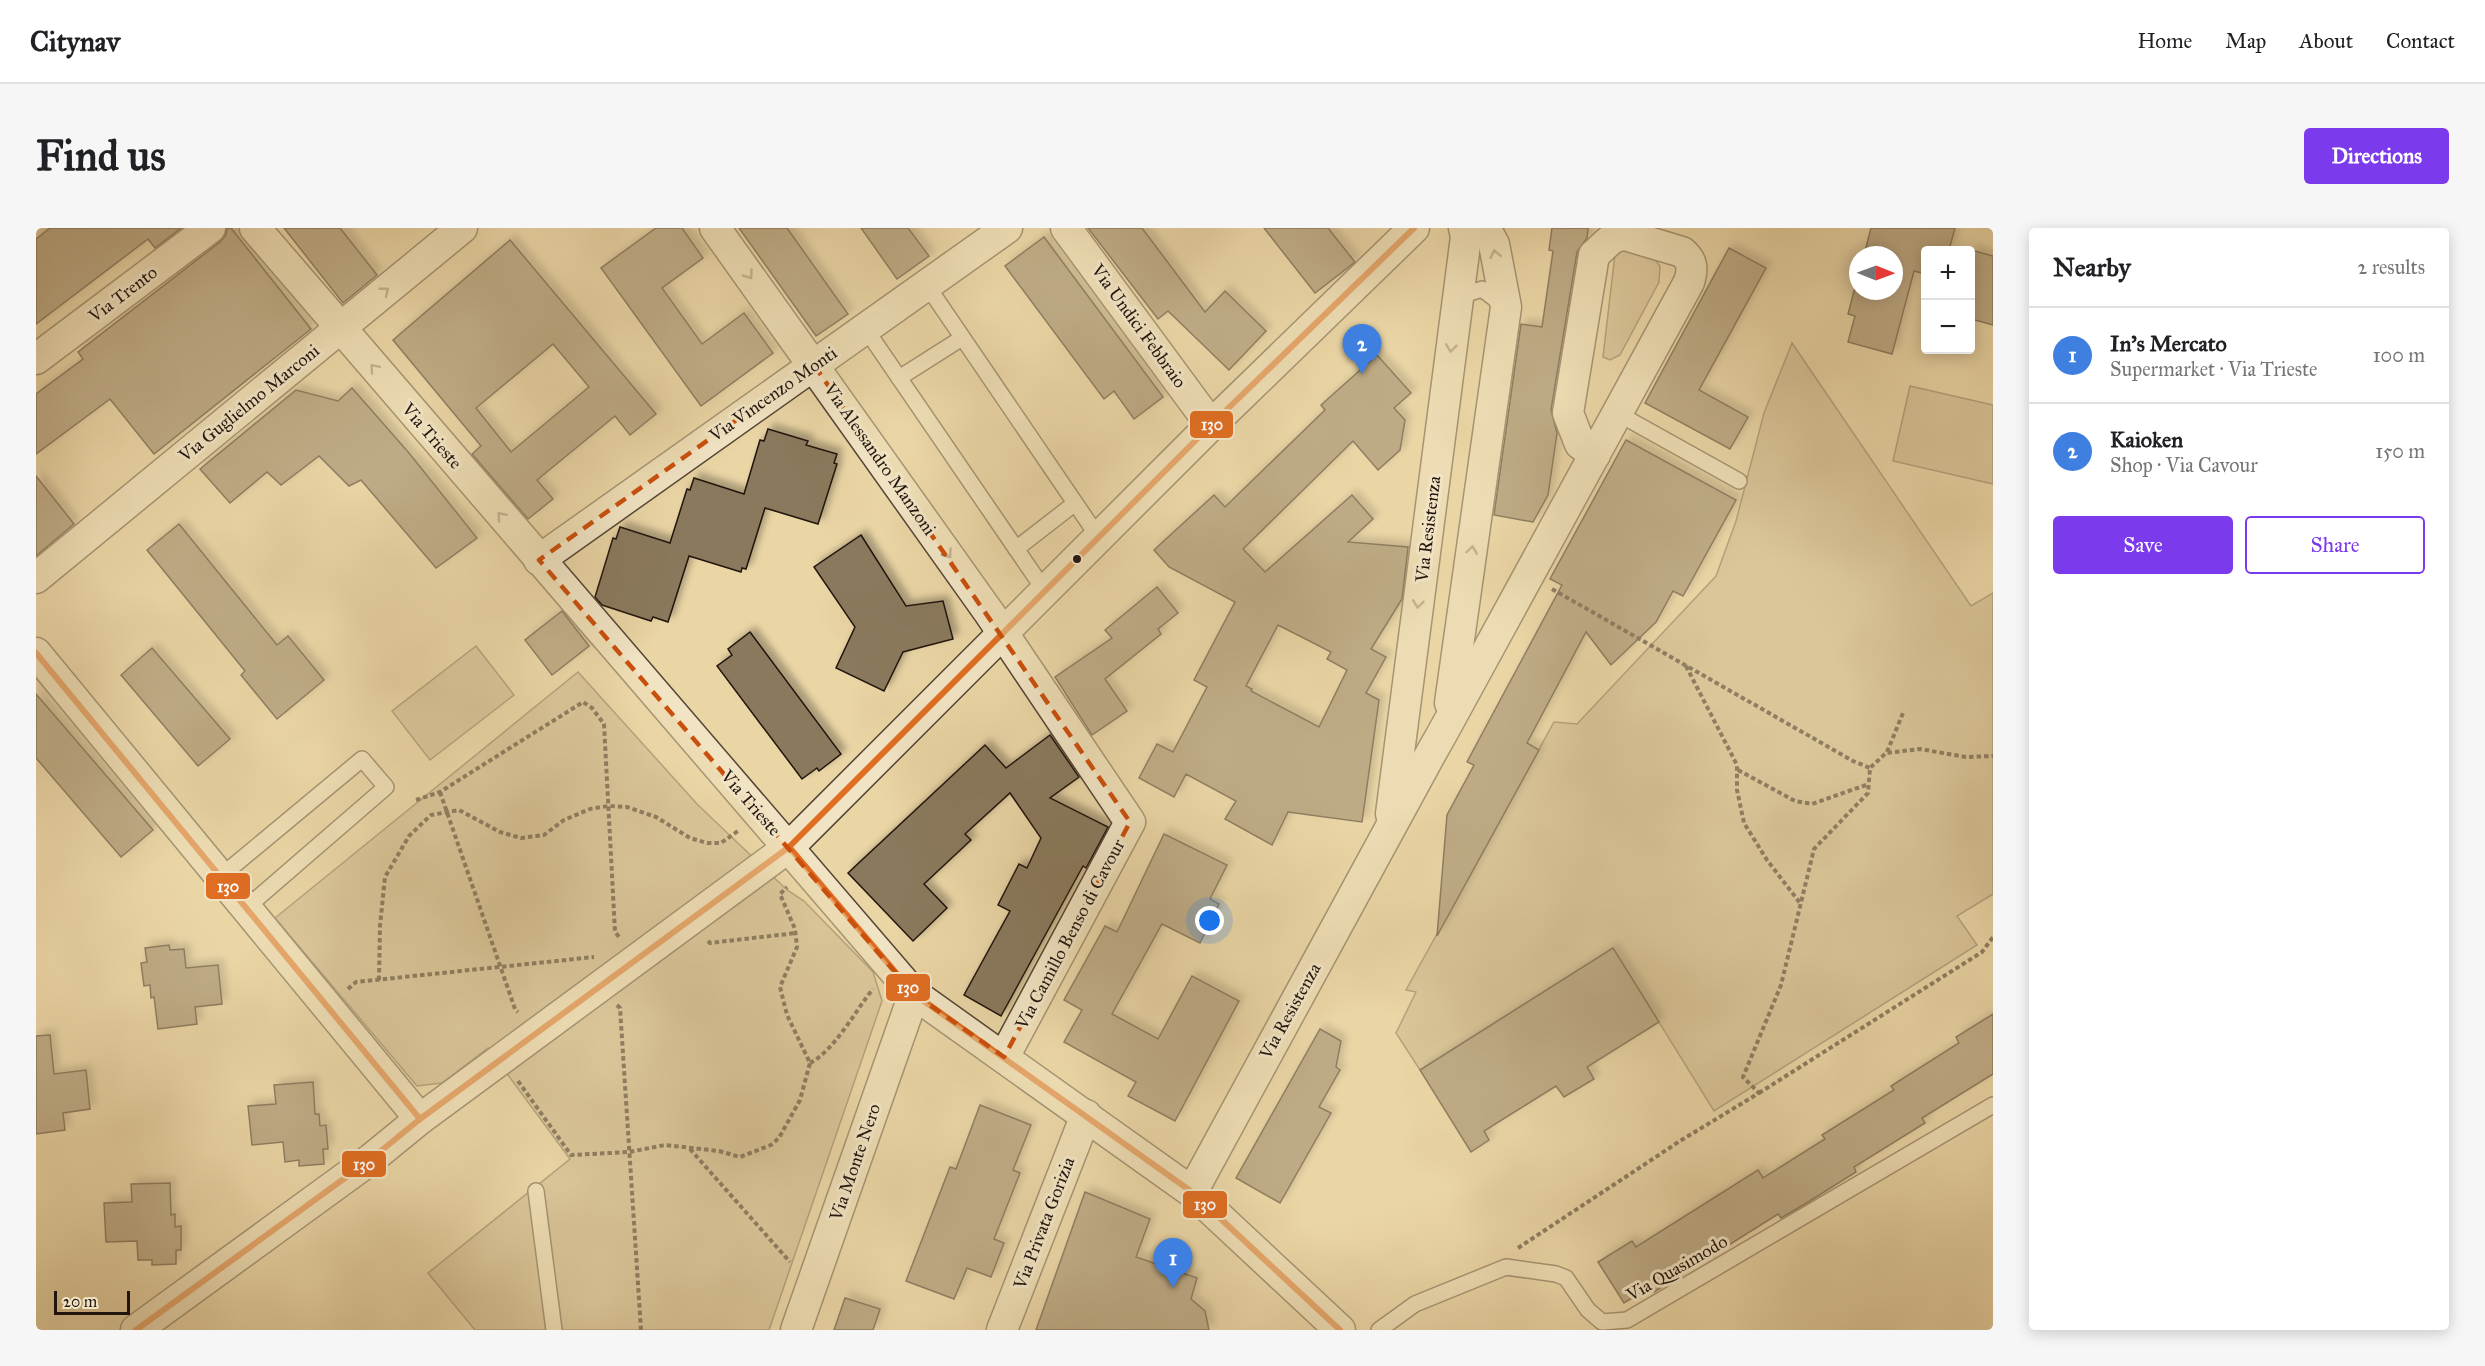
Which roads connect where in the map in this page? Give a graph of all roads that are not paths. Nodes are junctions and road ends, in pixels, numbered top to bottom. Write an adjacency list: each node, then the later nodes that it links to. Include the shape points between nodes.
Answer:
1 (210, 228): 16 (street, Via Trento)
2 (255, 228): 13 (street, Via Trieste)
3 (462, 228): 13 (street, Via Guglielmo Marconi, one-way to 3)
4 (715, 228): 17 (street, Via Alessandro Manzoni, one-way to 17)
5 (1007, 228): 10 (street, Via Vincenzo Monti)
6 (1066, 228): 20 (street, Via Undici Febbraio)
7 (1414, 228): 20 (street)
8 (1464, 228): 11 (street, Via Resistenza)
9 (1485, 228): 12 (street, Via Resistenza, one-way to 9, via 1494,244)
10 (926, 284): 14 (street, Via Vincenzo Monti); 15 (lane)
11 (1457, 301): 12 (lane, via 1482,289); 32 (street, Via Resistenza, one-way to 32)
12 (1506, 307): 31 (street, Via Resistenza, one-way to 12, via 1454,686)
13 (340, 328): 26 (street, Via Trieste, one-way to 13); 27 (street, Via Guglielmo Marconi)
14 (865, 328): 17 (street, Via Vincenzo Monti); 18 (lane)
15 (962, 338): 18 (lane); 23 (lane)
16 (36, 359)
17 (814, 365): 26 (street, Via Vincenzo Monti); 29 (street, Via Alessandro Manzoni, one-way to 29)
18 (899, 378): 25 (lane)
19 (1617, 413): 21 (street, Via Resistenza); 21 (street, Via Resistenza, via 1692,273 1689,257 1682,252 1625,235 1617,235 1593,255 1568,412 1580,444); 22 (lane)
20 (1211, 425): 24 (street)
21 (1595, 455): 31 (street, Via Resistenza)
22 (1739, 481)
23 (1074, 504): 24 (lane); 25 (lane)
24 (1099, 538): 28 (street)
25 (1016, 549): 28 (lane)
26 (540, 560): 33 (street, Via Trieste)
27 (36, 578)
28 (1045, 591): 29 (street)
29 (1003, 632): 33 (street); 37 (street, Via Camillo Benso di Cavour, via 1130,822)
30 (36, 653): 34 (street)
31 (1443, 732): 32 (street, Via Resistenza)
32 (1389, 831): 42 (street, Via Resistenza)
33 (797, 857): 36 (street, Via Trieste); 40 (street, via 689,921)
34 (220, 877): 35 (street); 35 (lane, via 362,759 386,787)
35 (246, 908): 40 (street)
36 (905, 983): 37 (street, Via Trieste); 45 (street, Via Monte Nero)
37 (1004, 1057): 39 (street, Via Trieste)
38 (1993, 1105): 48 (lane, Via Quasimodo, via 1627,1320 1602,1322 1588,1310 1566,1278 1506,1267 1415,1304)
39 (1086, 1115): 42 (street, Via Trieste); 46 (street, Via Privata Gorizia)
40 (420, 1119): 43 (street)
41 (536, 1191): 44 (lane)
42 (1192, 1192): 47 (street, Via Trieste)
43 (136, 1330)
44 (554, 1330)
45 (796, 1330)
46 (1002, 1330)
47 (1340, 1330)
48 (1379, 1330)

